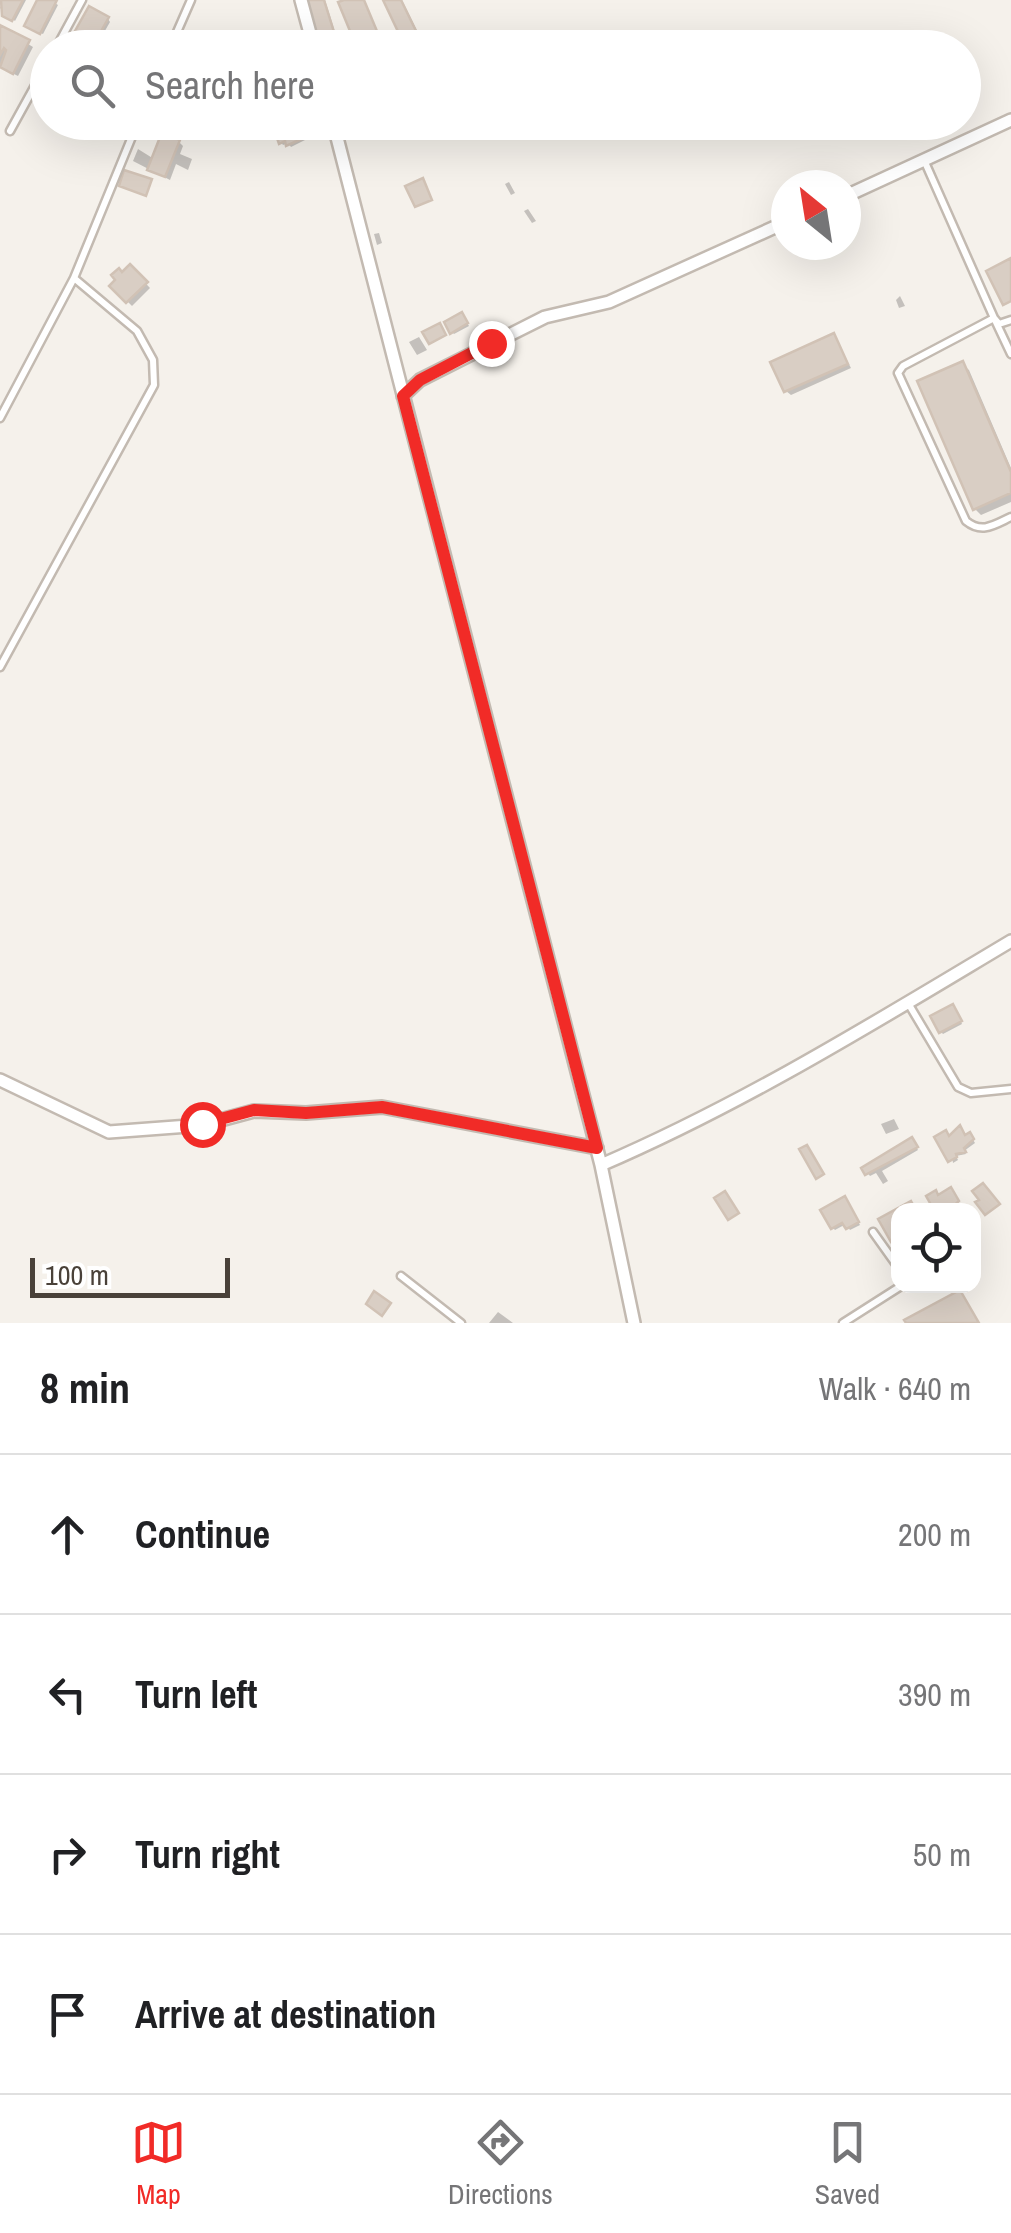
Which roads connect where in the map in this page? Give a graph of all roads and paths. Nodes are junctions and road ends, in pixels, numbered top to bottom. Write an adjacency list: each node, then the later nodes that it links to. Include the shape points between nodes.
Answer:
1 (82, 0): 4 (lane)
2 (190, 0): 5 (lane)
3 (302, 0): 6 (street)
4 (66, 30)
5 (178, 30)
6 (310, 30)
7 (30, 95): 9 (lane)
8 (1011, 120): 10 (street)
9 (10, 131)
10 (981, 133)
11 (131, 140): 17 (lane)
12 (338, 140): 21 (street)
13 (966, 140): 14 (street)
14 (924, 159): 15 (street); 18 (lane)
15 (861, 189)
16 (771, 229): 21 (street, via 609,302 545,317 420,380)
17 (74, 278): 22 (lane); 24 (lane, via 137,331 153,360 154,385)
18 (994, 318): 19 (lane, via 999,324); 20 (lane); 23 (lane, via 898,373 966,521 985,529)
19 (1011, 320)
20 (1011, 354)
21 (403, 396): 29 (street)
22 (0, 418)
23 (1011, 518)
24 (0, 666)
25 (1011, 942): 26 (street)
26 (908, 1003): 28 (lane, via 958,1088 971,1094); 30 (street, via 784,1076)
27 (0, 1080): 29 (street, via 109,1132 202,1124 254,1110 382,1107)
28 (1011, 1089)
29 (597, 1148): 30 (street)
30 (601, 1164): 36 (street)
31 (874, 1232): 32 (lane)
32 (891, 1257)
33 (401, 1276): 35 (lane)
34 (891, 1292): 37 (lane)
35 (462, 1323)
36 (634, 1323)
37 (842, 1323)

